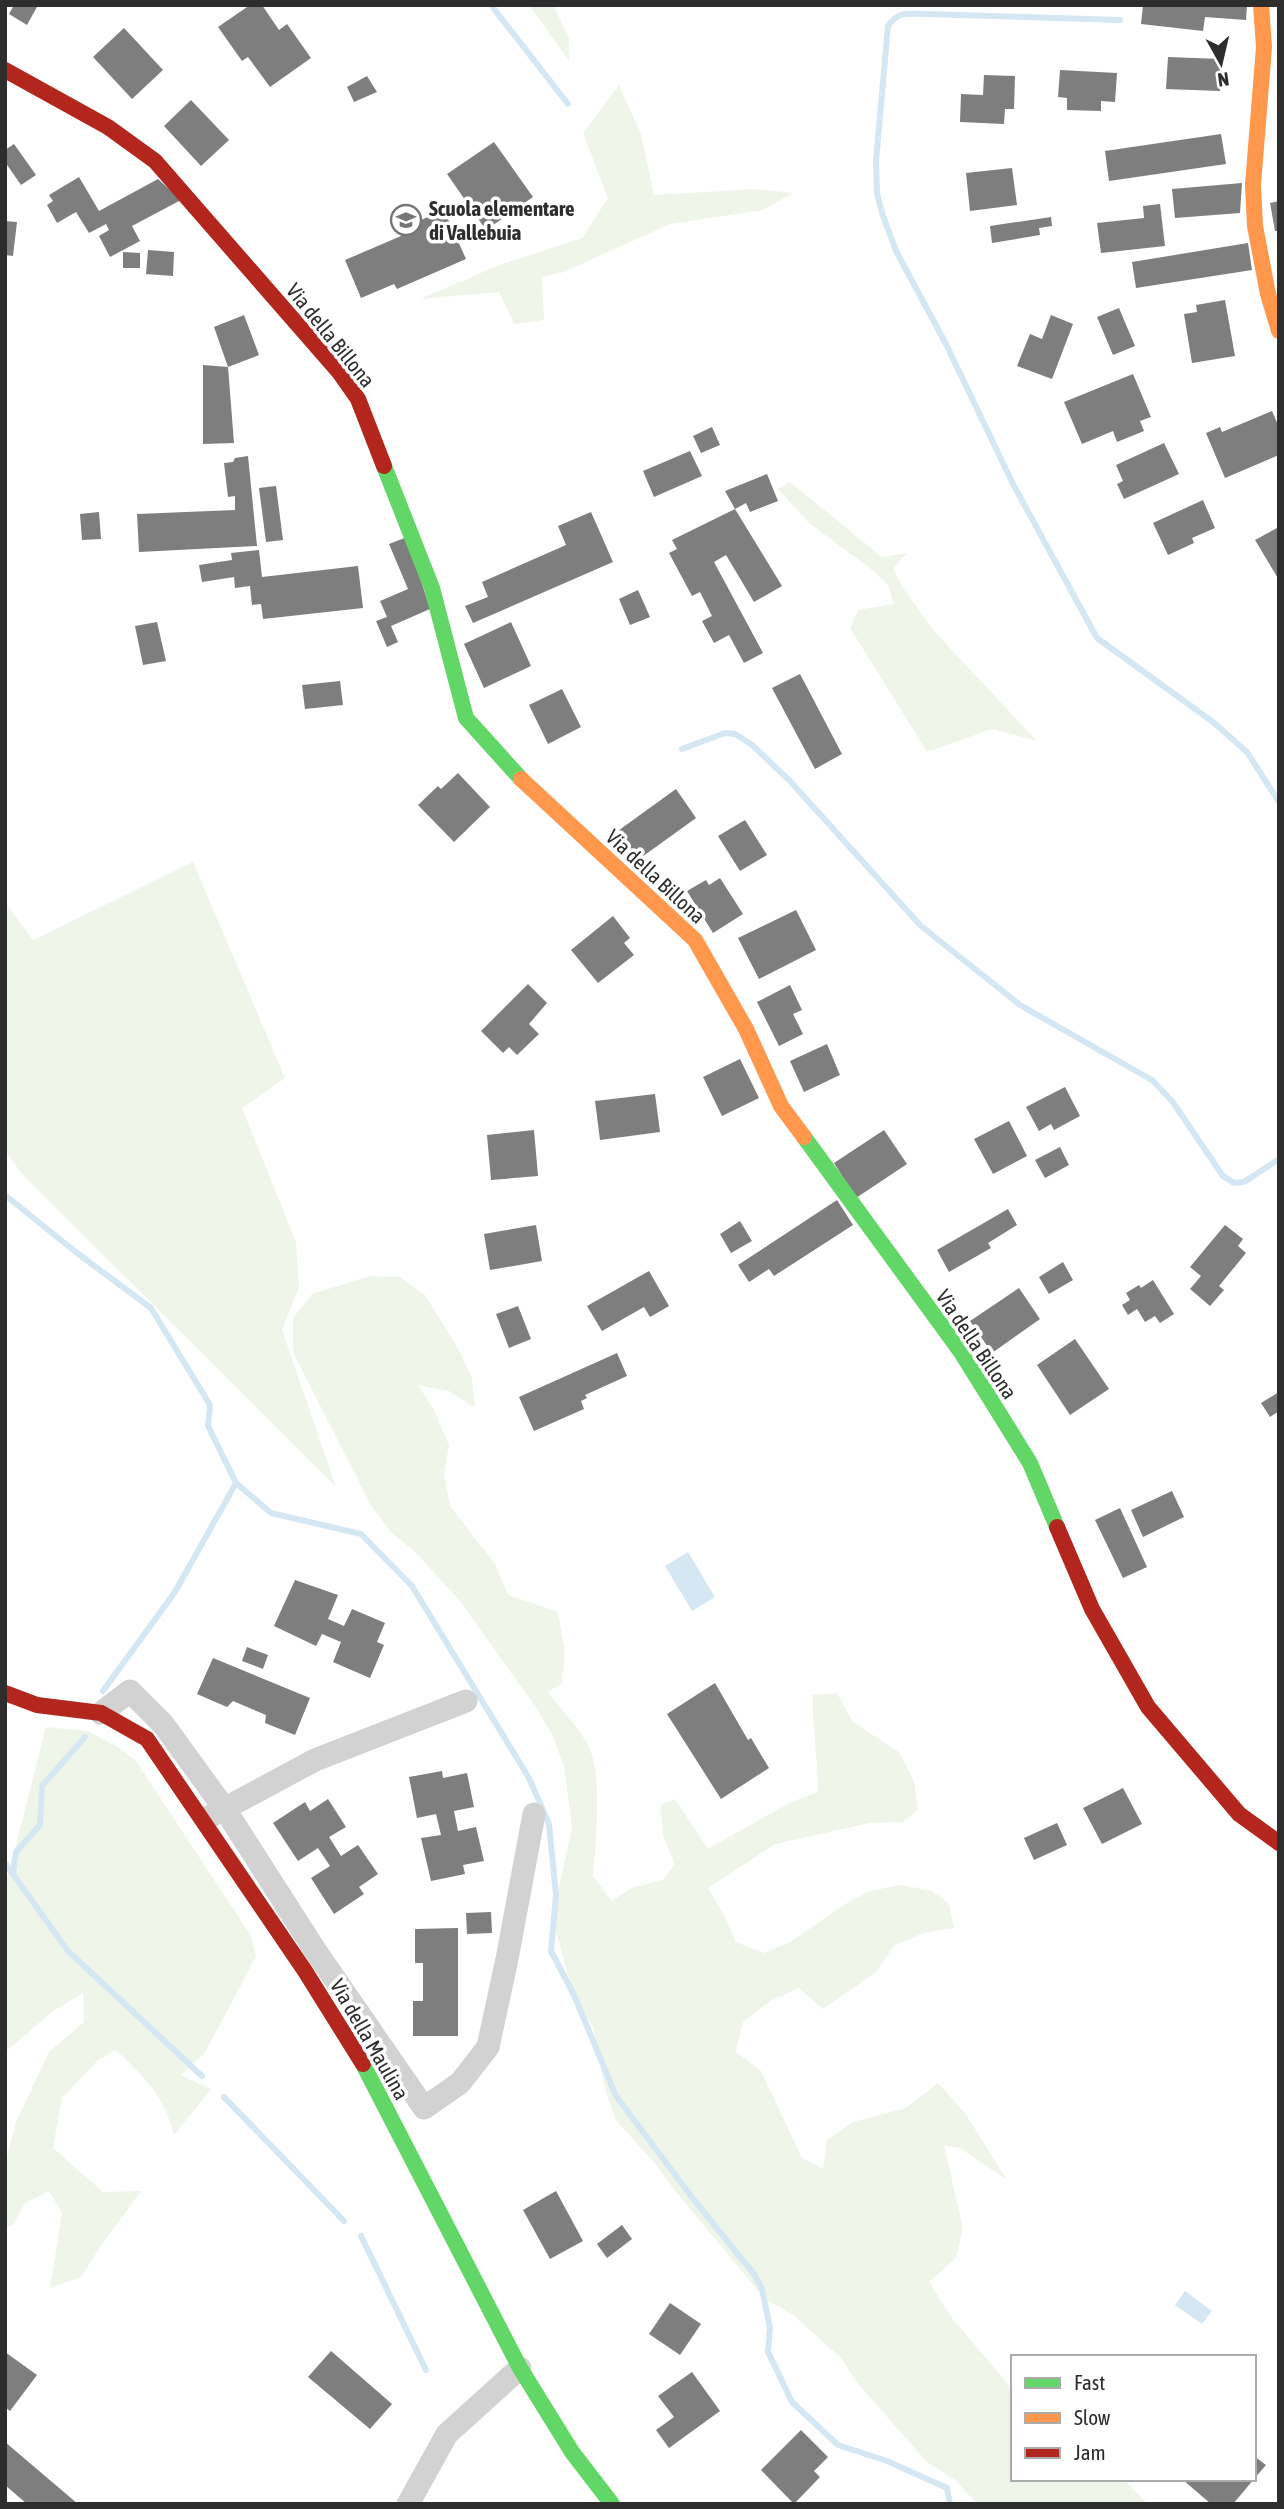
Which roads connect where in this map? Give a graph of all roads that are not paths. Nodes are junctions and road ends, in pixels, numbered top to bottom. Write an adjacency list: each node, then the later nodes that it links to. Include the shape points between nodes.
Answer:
1 (1261, 5): 3 (street, via 1264,47 1255,226)
2 (5, 70): 10 (street, Via della Billona, via 108,127 155,161 339,372 358,400 432,588 466,718 528,787 695,940 746,1029 781,1106 961,1352 1030,1463 1092,1609 1148,1707 1239,1814)
3 (1279, 331)
4 (5, 1693): 6 (street, Via della Maulina, via 37,1705)
5 (466, 1701): 7 (street, via 315,1760)
6 (101, 1713): 7 (street, via 131,1691 163,1724); 9 (street, Via della Maulina, via 147,1739)
7 (224, 1808): 8 (street, via 424,2108 460,2083 488,2047); 9 (street)
8 (534, 1814)
9 (202, 1820): 11 (street, Via della Maulina, via 306,1970 373,2081)
10 (1279, 1843)
11 (520, 2368): 12 (street, via 447,2434); 13 (street, Via della Maulina, via 572,2452)
12 (408, 2504)
13 (612, 2504)

